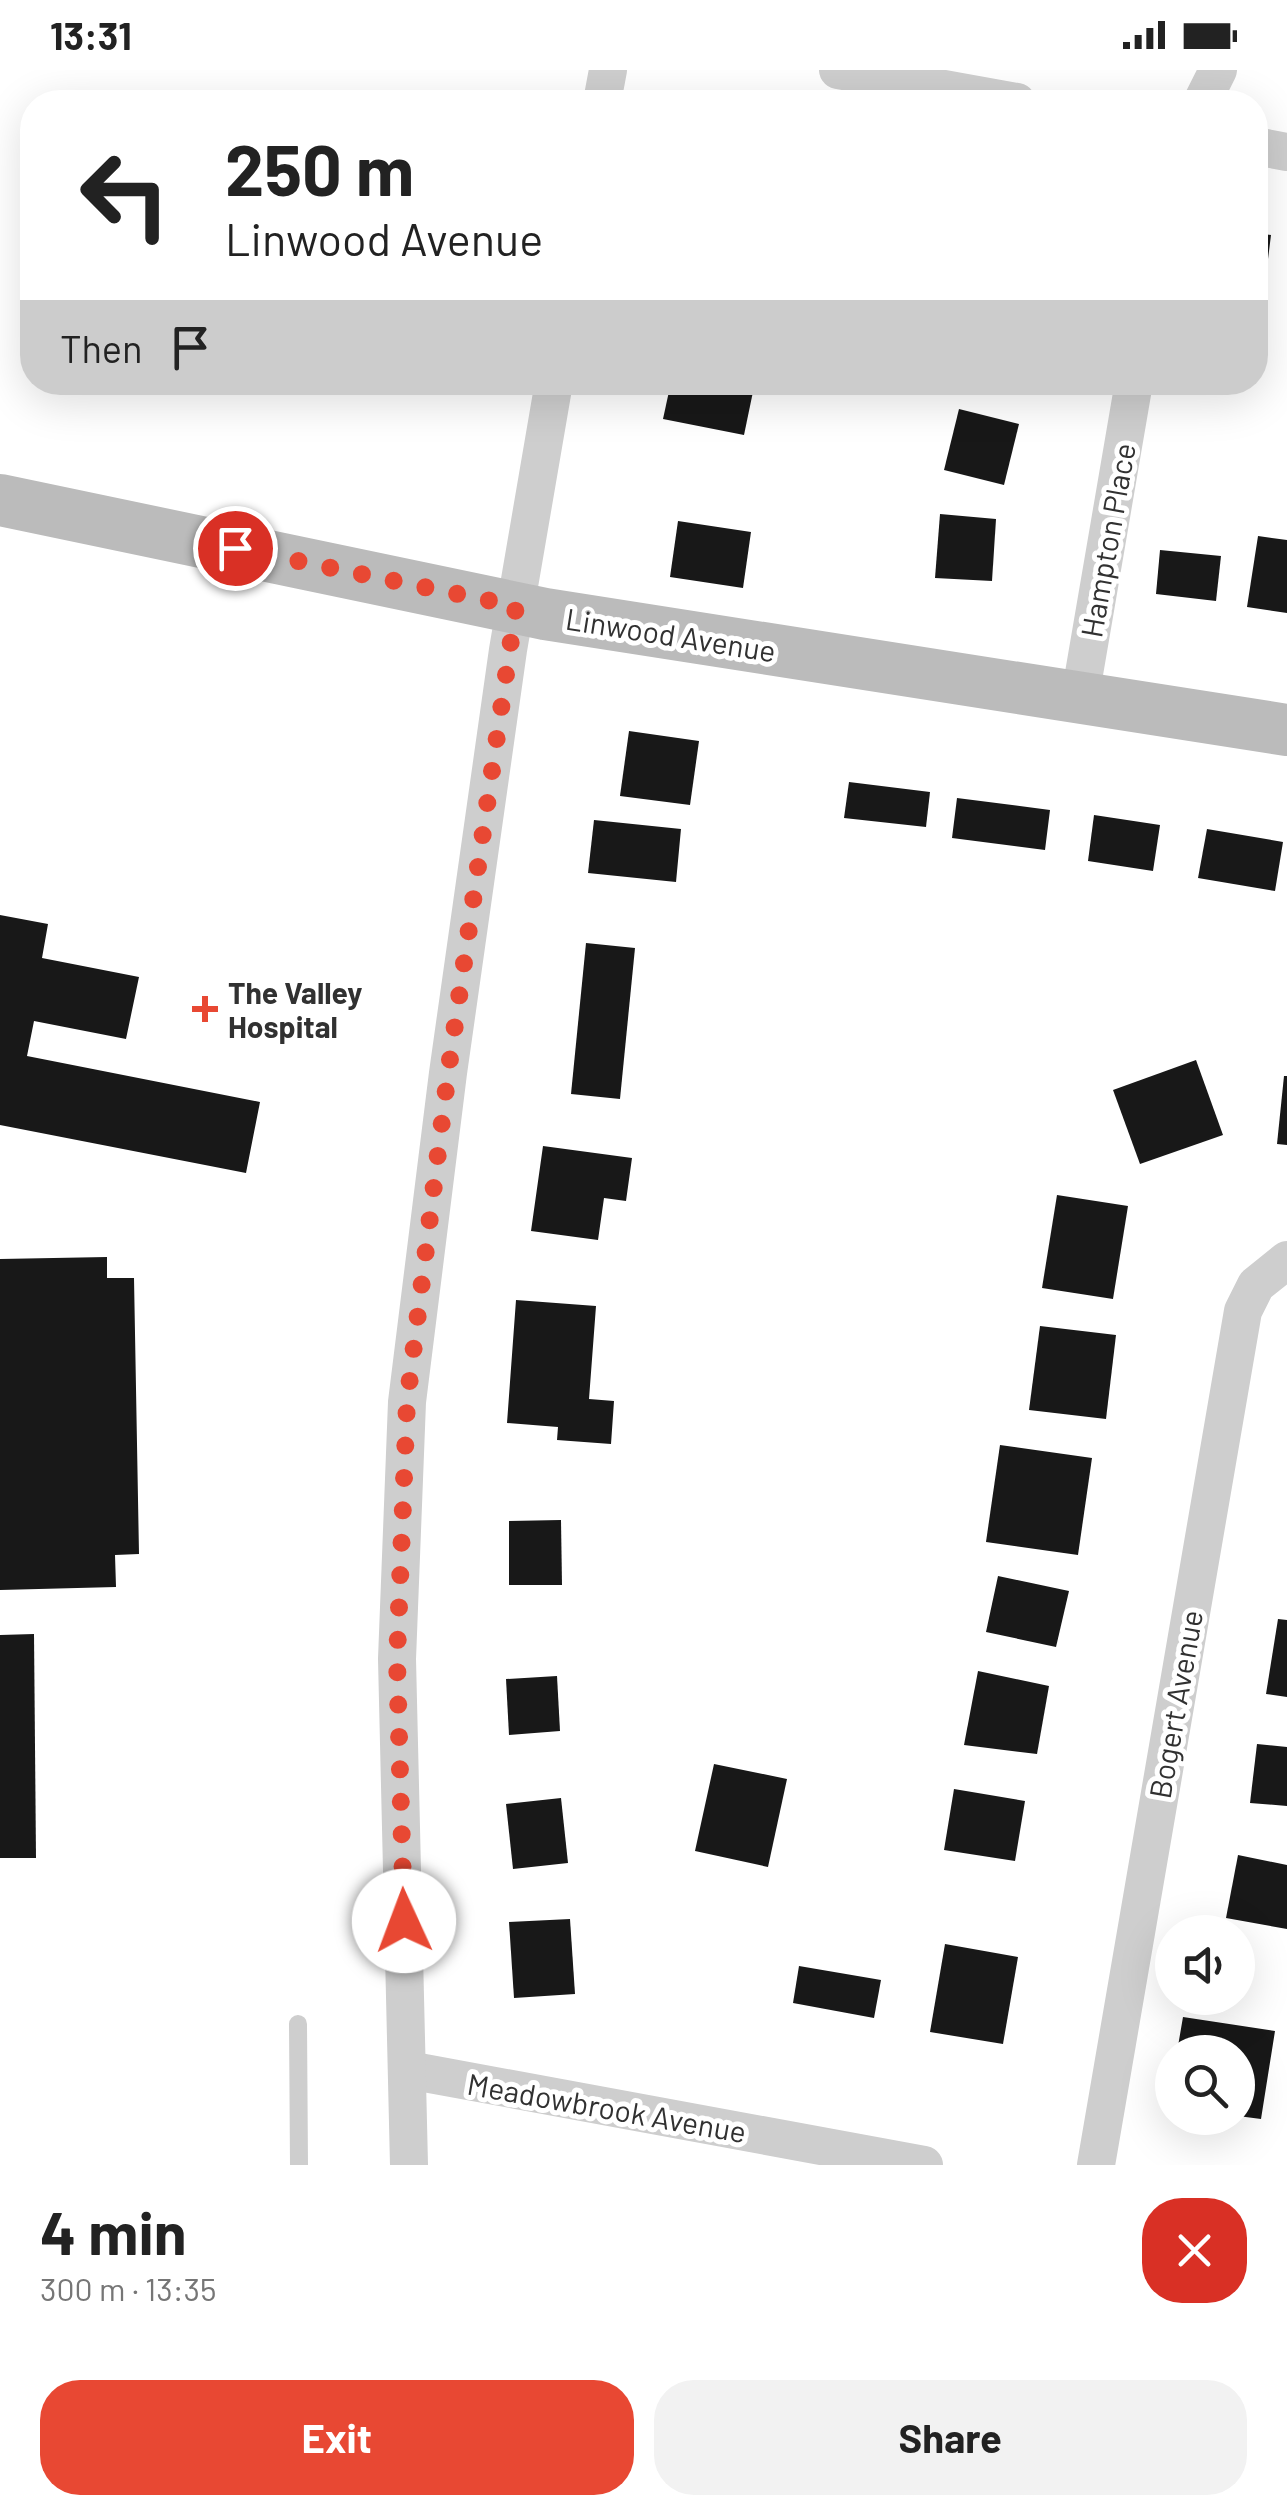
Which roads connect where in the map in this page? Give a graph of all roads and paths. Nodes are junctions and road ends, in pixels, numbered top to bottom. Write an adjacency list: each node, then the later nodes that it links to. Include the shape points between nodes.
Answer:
1 (838, 70): 2 (street)
2 (949, 90)
3 (552, 395): 6 (street)
4 (1132, 395): 7 (street, Hampton Place)
5 (0, 500): 6 (main road, Linwood Avenue)
6 (516, 606): 7 (main road, Linwood Avenue); 11 (street, via 407,1402 397,1659)
7 (1080, 697): 8 (main road, Linwood Avenue)
8 (1287, 730)
9 (1287, 1260): 15 (street, Bogert Avenue, via 1256,1285 1243,1311)
10 (298, 2024): 12 (lane)
11 (408, 2070): 13 (street); 14 (street, Meadowbrook Avenue)
12 (299, 2165)
13 (409, 2165)
14 (924, 2165)
15 (1096, 2165)

